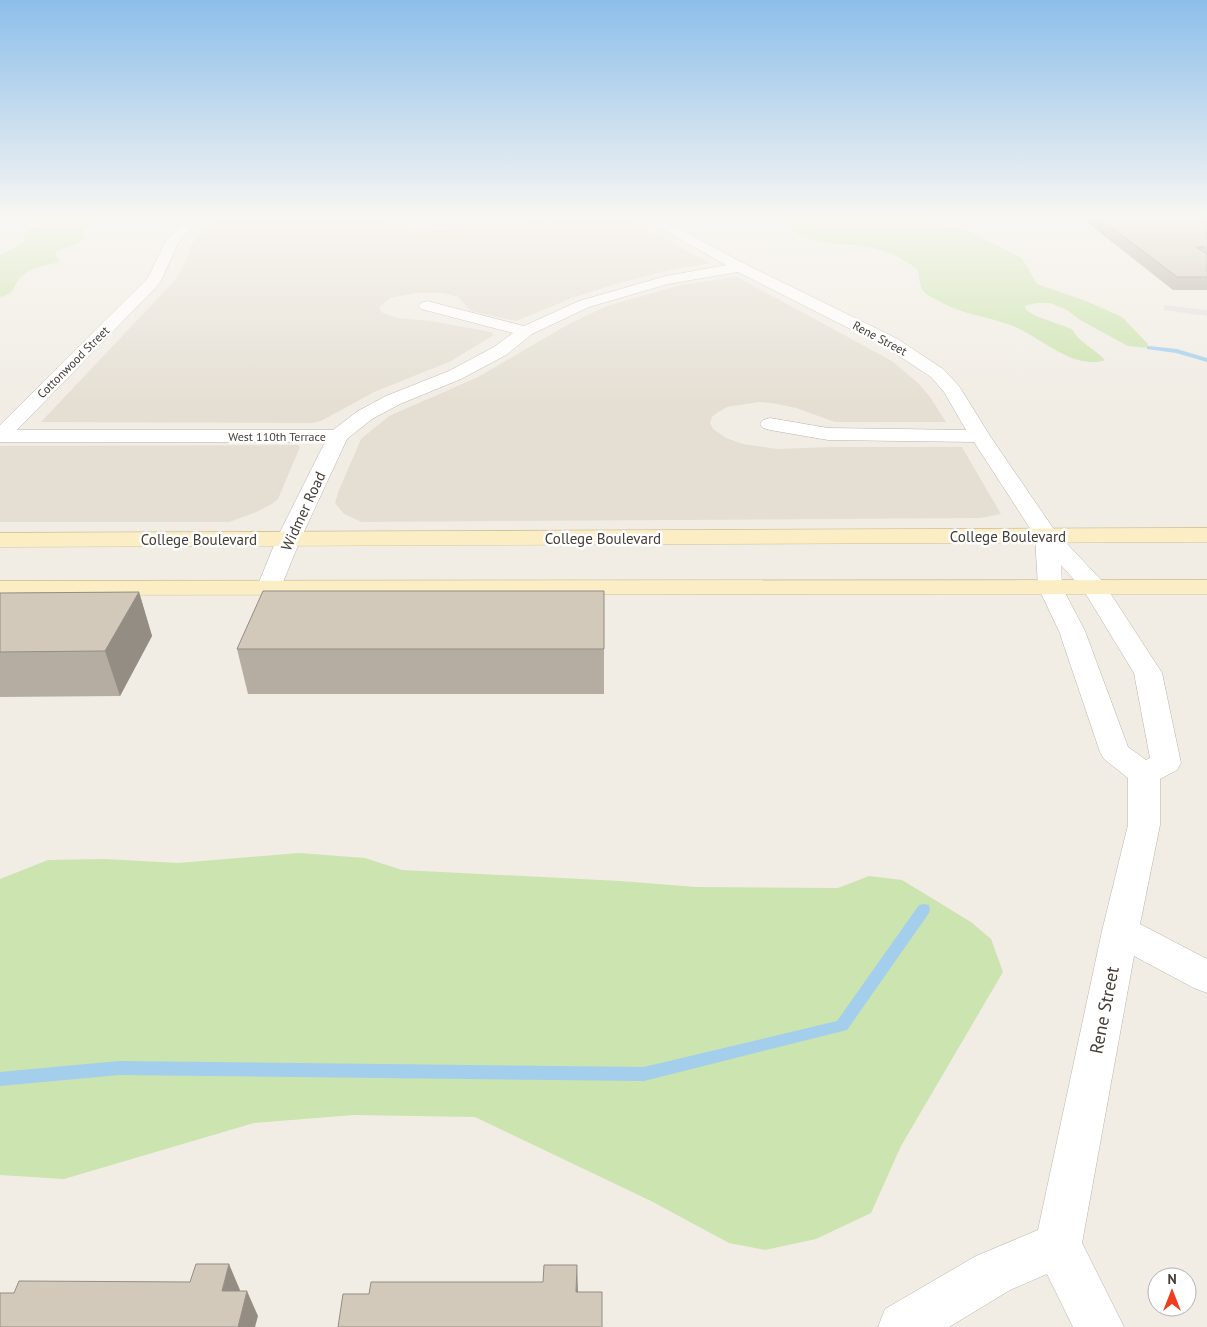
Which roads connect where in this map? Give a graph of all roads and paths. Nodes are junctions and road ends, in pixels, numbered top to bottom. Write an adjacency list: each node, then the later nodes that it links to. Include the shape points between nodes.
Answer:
1 (156, 278): 7 (street, Cottonwood Street)
2 (678, 278): 5 (street, West 110th Terrace, via 584,304)
3 (762, 278): 9 (street, Rene Street, via 890,342 930,368 952,390)
4 (426, 306): 5 (street)
5 (526, 331): 8 (street, West 110th Terrace, via 500,351 455,375 392,400 365,415)
6 (770, 424): 9 (street, via 828,434)
7 (0, 436): 8 (street, West 110th Terrace)
8 (338, 436): 12 (street, Widmer Road)
9 (980, 436): 10 (street, Rene Street)
10 (1047, 536): 11 (main road, College Boulevard); 12 (main road, College Boulevard); 15 (street); 16 (street, Rene Street)
11 (1207, 536)
12 (289, 538): 13 (main road, College Boulevard); 14 (street, Widmer Road)
13 (0, 540)
14 (268, 587): 15 (main road); 18 (main road)
15 (1050, 587): 16 (main road); 19 (street, via 1072,631 1115,752)
16 (1094, 587): 17 (main road); 19 (street, Rene Street, via 1148,673 1166,763)
17 (1207, 587)
18 (0, 588)
19 (1144, 774): 20 (street, Rene Street, via 1144,825)
20 (1120, 931): 21 (street); 22 (street, Rene Street)
21 (1207, 976)
22 (1058, 1246): 23 (street, via 993,1272); 24 (street)
23 (903, 1327)
24 (1099, 1327)

